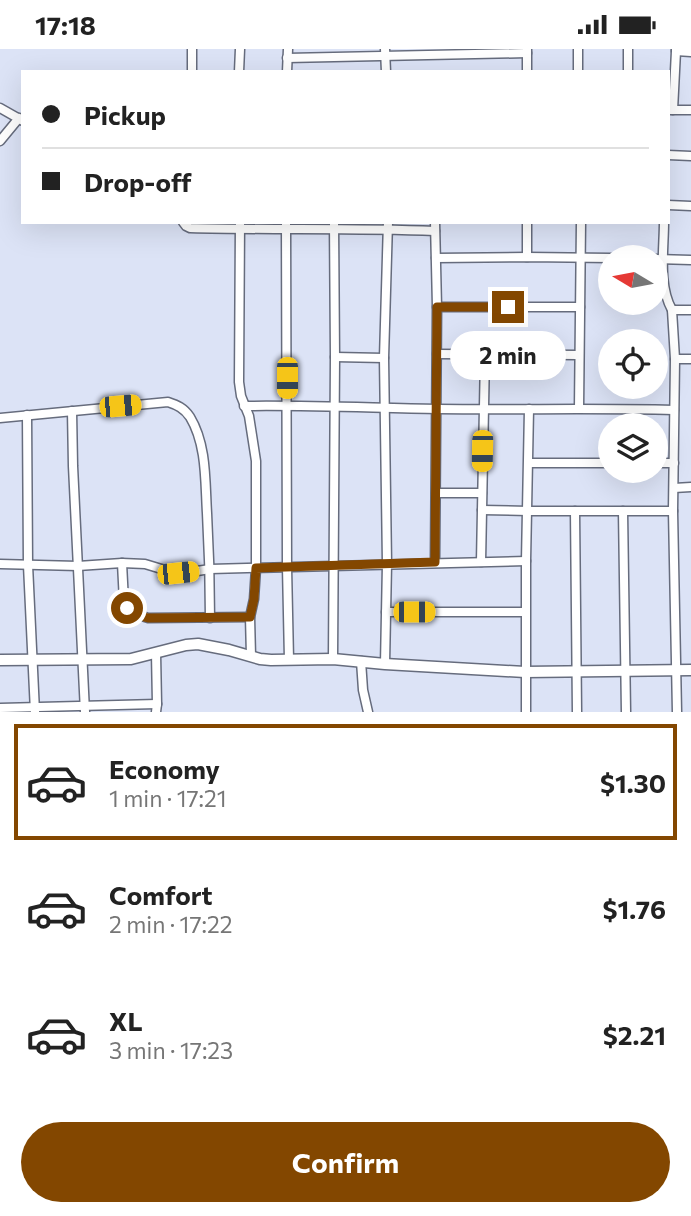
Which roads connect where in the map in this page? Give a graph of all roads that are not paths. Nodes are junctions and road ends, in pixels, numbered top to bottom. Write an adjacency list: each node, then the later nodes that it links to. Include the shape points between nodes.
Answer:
1 (192, 49): 10 (street)
2 (240, 49): 11 (street)
3 (578, 49): 13 (street)
4 (628, 49): 14 (street)
5 (676, 50): 7 (street); 17 (street)
6 (527, 51): 8 (street); 12 (street)
7 (691, 52)
8 (385, 53): 9 (street)
9 (287, 54)
10 (192, 70)
11 (239, 70)
12 (527, 70)
13 (578, 70)
14 (628, 70)
15 (691, 101): 17 (street)
16 (0, 108): 18 (street)
17 (679, 110)
18 (21, 120): 19 (street)
19 (0, 141)
20 (670, 155): 21 (street)
21 (691, 156)
22 (670, 205): 23 (street)
23 (691, 206)
24 (184, 224): 28 (street, via 190,228)
25 (527, 224): 34 (street)
26 (581, 224): 36 (street)
27 (664, 224): 33 (street)
28 (240, 226): 29 (street); 53 (street, via 239,382)
29 (286, 226): 30 (street); 52 (street)
30 (334, 226): 31 (street); 48 (street)
31 (388, 226): 32 (street); 49 (street)
32 (435, 226): 35 (street)
33 (662, 245)
34 (527, 257): 35 (street); 36 (street)
35 (436, 258): 41 (street)
36 (581, 258): 37 (street); 42 (street)
37 (598, 258)
38 (668, 259): 39 (street)
39 (691, 260)
40 (668, 303): 43 (street)
41 (437, 307): 42 (street); 45 (street)
42 (580, 307): 47 (street)
43 (672, 310): 44 (street); 50 (street)
44 (691, 310)
45 (437, 354): 46 (street); 57 (street)
46 (485, 355): 47 (street); 58 (street)
47 (579, 355): 56 (street)
48 (335, 357): 49 (street); 54 (street)
49 (384, 358): 55 (street)
50 (675, 359): 51 (street); 60 (street)
51 (691, 359)
52 (287, 405): 53 (street); 54 (street); 86 (street)
53 (244, 406): 87 (street, via 256,460)
54 (335, 407): 55 (street); 84 (street)
55 (385, 408): 57 (street); 82 (street)
56 (579, 408): 59 (street); 60 (street)
57 (436, 409): 58 (street); 70 (street)
58 (483, 409): 59 (street); 71 (street)
59 (529, 409): 64 (street)
60 (674, 410): 67 (street)
61 (72, 411): 62 (street); 85 (street); 88 (street, via 168,402 188,415 204,464)
62 (27, 415): 63 (street); 83 (street)
63 (0, 418)
64 (529, 463): 65 (street); 73 (street)
65 (598, 463)
66 (668, 463): 67 (street)
67 (674, 463): 69 (street)
68 (691, 487): 69 (street)
69 (674, 488): 76 (street)
70 (436, 493): 71 (street); 78 (street)
71 (482, 493): 72 (street)
72 (482, 510): 73 (street); 79 (street)
73 (528, 511): 74 (street); 77 (street)
74 (575, 511): 75 (street); 106 (street)
75 (623, 511): 76 (street); 105 (street)
76 (673, 511): 102 (street)
77 (526, 561): 79 (street); 90 (street)
78 (435, 562): 79 (street); 82 (street)
79 (481, 562)
80 (121, 563): 85 (street); 88 (street, via 178,573); 92 (street, via 124,603 131,611 148,618)
81 (0, 564): 83 (street)
82 (387, 564): 84 (street); 89 (street)
83 (28, 565): 85 (street); 95 (street)
84 (335, 565): 86 (street); 96 (street)
85 (78, 566): 98 (street)
86 (287, 567): 87 (street); 99 (street)
87 (256, 568): 88 (street); 91 (street)
88 (210, 569): 92 (street)
89 (386, 612): 90 (street); 101 (street)
90 (525, 612): 104 (street)
91 (250, 617): 92 (street); 94 (street)
92 (210, 618)
93 (156, 653): 94 (street, via 198,644); 98 (street, via 131,659); 108 (street)
94 (251, 656): 99 (street)
95 (33, 659): 97 (street); 98 (street); 110 (street)
96 (333, 659): 99 (street); 100 (street)
97 (0, 660)
98 (82, 660): 109 (street)
99 (289, 660)
100 (361, 661): 101 (street); 111 (street)
101 (385, 664): 104 (street)
102 (677, 670): 103 (street); 105 (street); 115 (street)
103 (691, 670)
104 (525, 671): 106 (street); 112 (street)
105 (625, 671): 106 (street); 114 (street)
106 (576, 672): 113 (street)
107 (0, 708): 110 (street)
108 (156, 708): 109 (street)
109 (84, 709): 110 (street)
110 (35, 710)
111 (368, 712)
112 (526, 712)
113 (577, 712)
114 (626, 712)
115 (677, 712)

